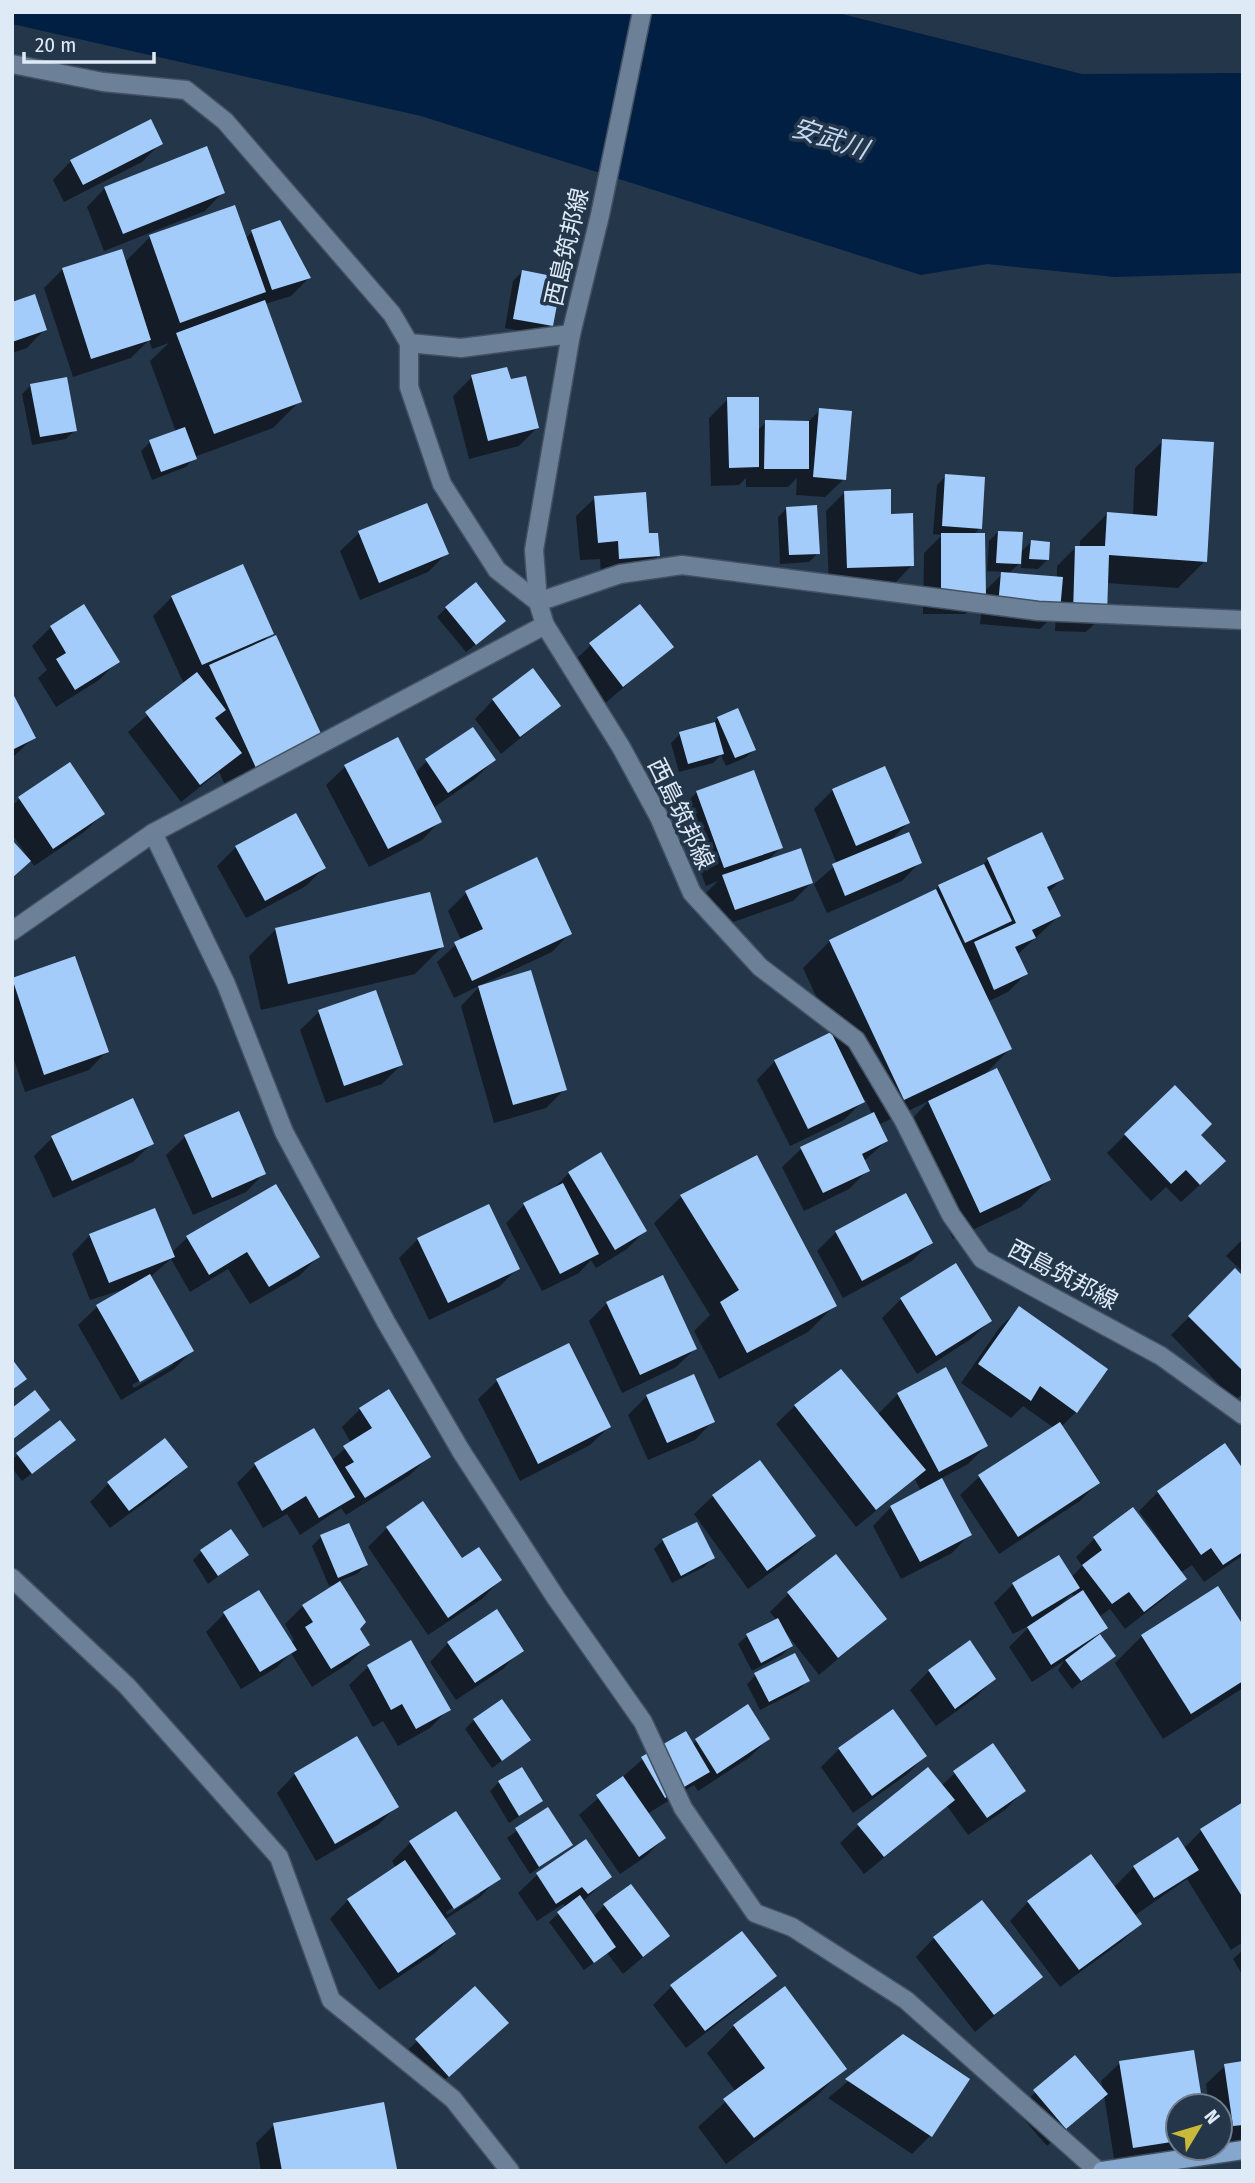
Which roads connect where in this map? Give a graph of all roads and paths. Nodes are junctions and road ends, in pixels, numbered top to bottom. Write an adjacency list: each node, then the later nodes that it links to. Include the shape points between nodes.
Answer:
1 (642, 12): 3 (street, 西島筑邦線)
2 (12, 64): 4 (street, via 103,82 186,90 225,121 392,314)
3 (572, 334): 4 (street, via 461,348); 5 (street, 西島筑邦線, via 534,550)
4 (409, 343): 5 (street, via 409,387 442,484 497,570)
5 (538, 603): 6 (street, via 620,574 682,565 1038,611); 7 (street, 西島筑邦線)
6 (1243, 620)
7 (545, 625): 8 (street); 10 (street, 西島筑邦線, via 621,747 659,817 692,893 760,967 856,1040 904,1121 951,1215 982,1259 1161,1356)
8 (153, 833): 9 (street); 15 (street, via 226,984 284,1132 386,1322 461,1451 643,1722 683,1808 755,1913 792,1927 906,2000)
9 (12, 931)
10 (1243, 1415)
11 (12, 1578): 14 (street, via 127,1686 279,1857 331,2000 453,2099)
12 (1243, 2151): 13 (main road)
13 (1196, 2163): 15 (main road)
14 (510, 2171)
15 (1100, 2171)

